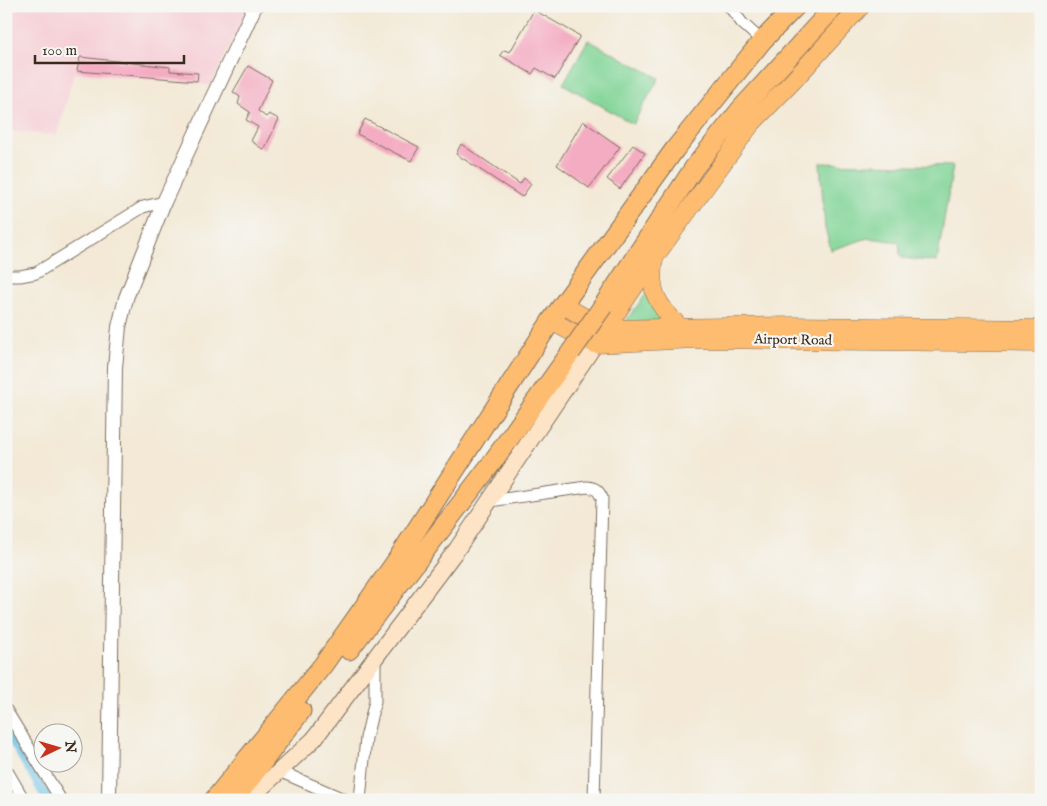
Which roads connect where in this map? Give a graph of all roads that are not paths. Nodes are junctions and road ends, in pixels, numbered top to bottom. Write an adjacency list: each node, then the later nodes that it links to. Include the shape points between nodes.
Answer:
1 (255, 6): 7 (street)
2 (729, 6): 6 (street)
3 (796, 6): 6 (highway)
4 (836, 6): 26 (highway, bridge, via 740,109 694,168 603,306 491,464)
5 (861, 6): 8 (main road, via 751,124)
6 (762, 41): 10 (highway, via 675,149)
7 (164, 202): 9 (street, via 143,207 36,273); 24 (street, via 126,298 115,367)
8 (656, 255): 12 (main road, via 652,272 654,293 659,304); 13 (main road)
9 (6, 276)
10 (563, 305): 11 (highway); 13 (main road)
11 (551, 321): 16 (main road); 25 (highway, via 397,560 323,665)
12 (680, 327): 13 (main road); 14 (main road)
13 (606, 328): 16 (main road)
14 (1041, 329)
15 (1041, 343): 16 (main road, Airport Road, via 695,339)
16 (595, 344): 17 (main road)
17 (490, 501): 18 (main road); 30 (street, via 587,487 599,491 602,498)
18 (375, 658): 21 (main road, via 314,739); 29 (street, via 374,700 366,738)
19 (6, 710): 23 (street)
20 (6, 768): 22 (street)
21 (279, 771): 27 (main road, via 259,790); 28 (street)
22 (24, 800)
23 (61, 800)
24 (109, 800)
25 (214, 800)
26 (234, 800)
27 (242, 800)
28 (346, 800)
29 (360, 800)
30 (594, 800)

